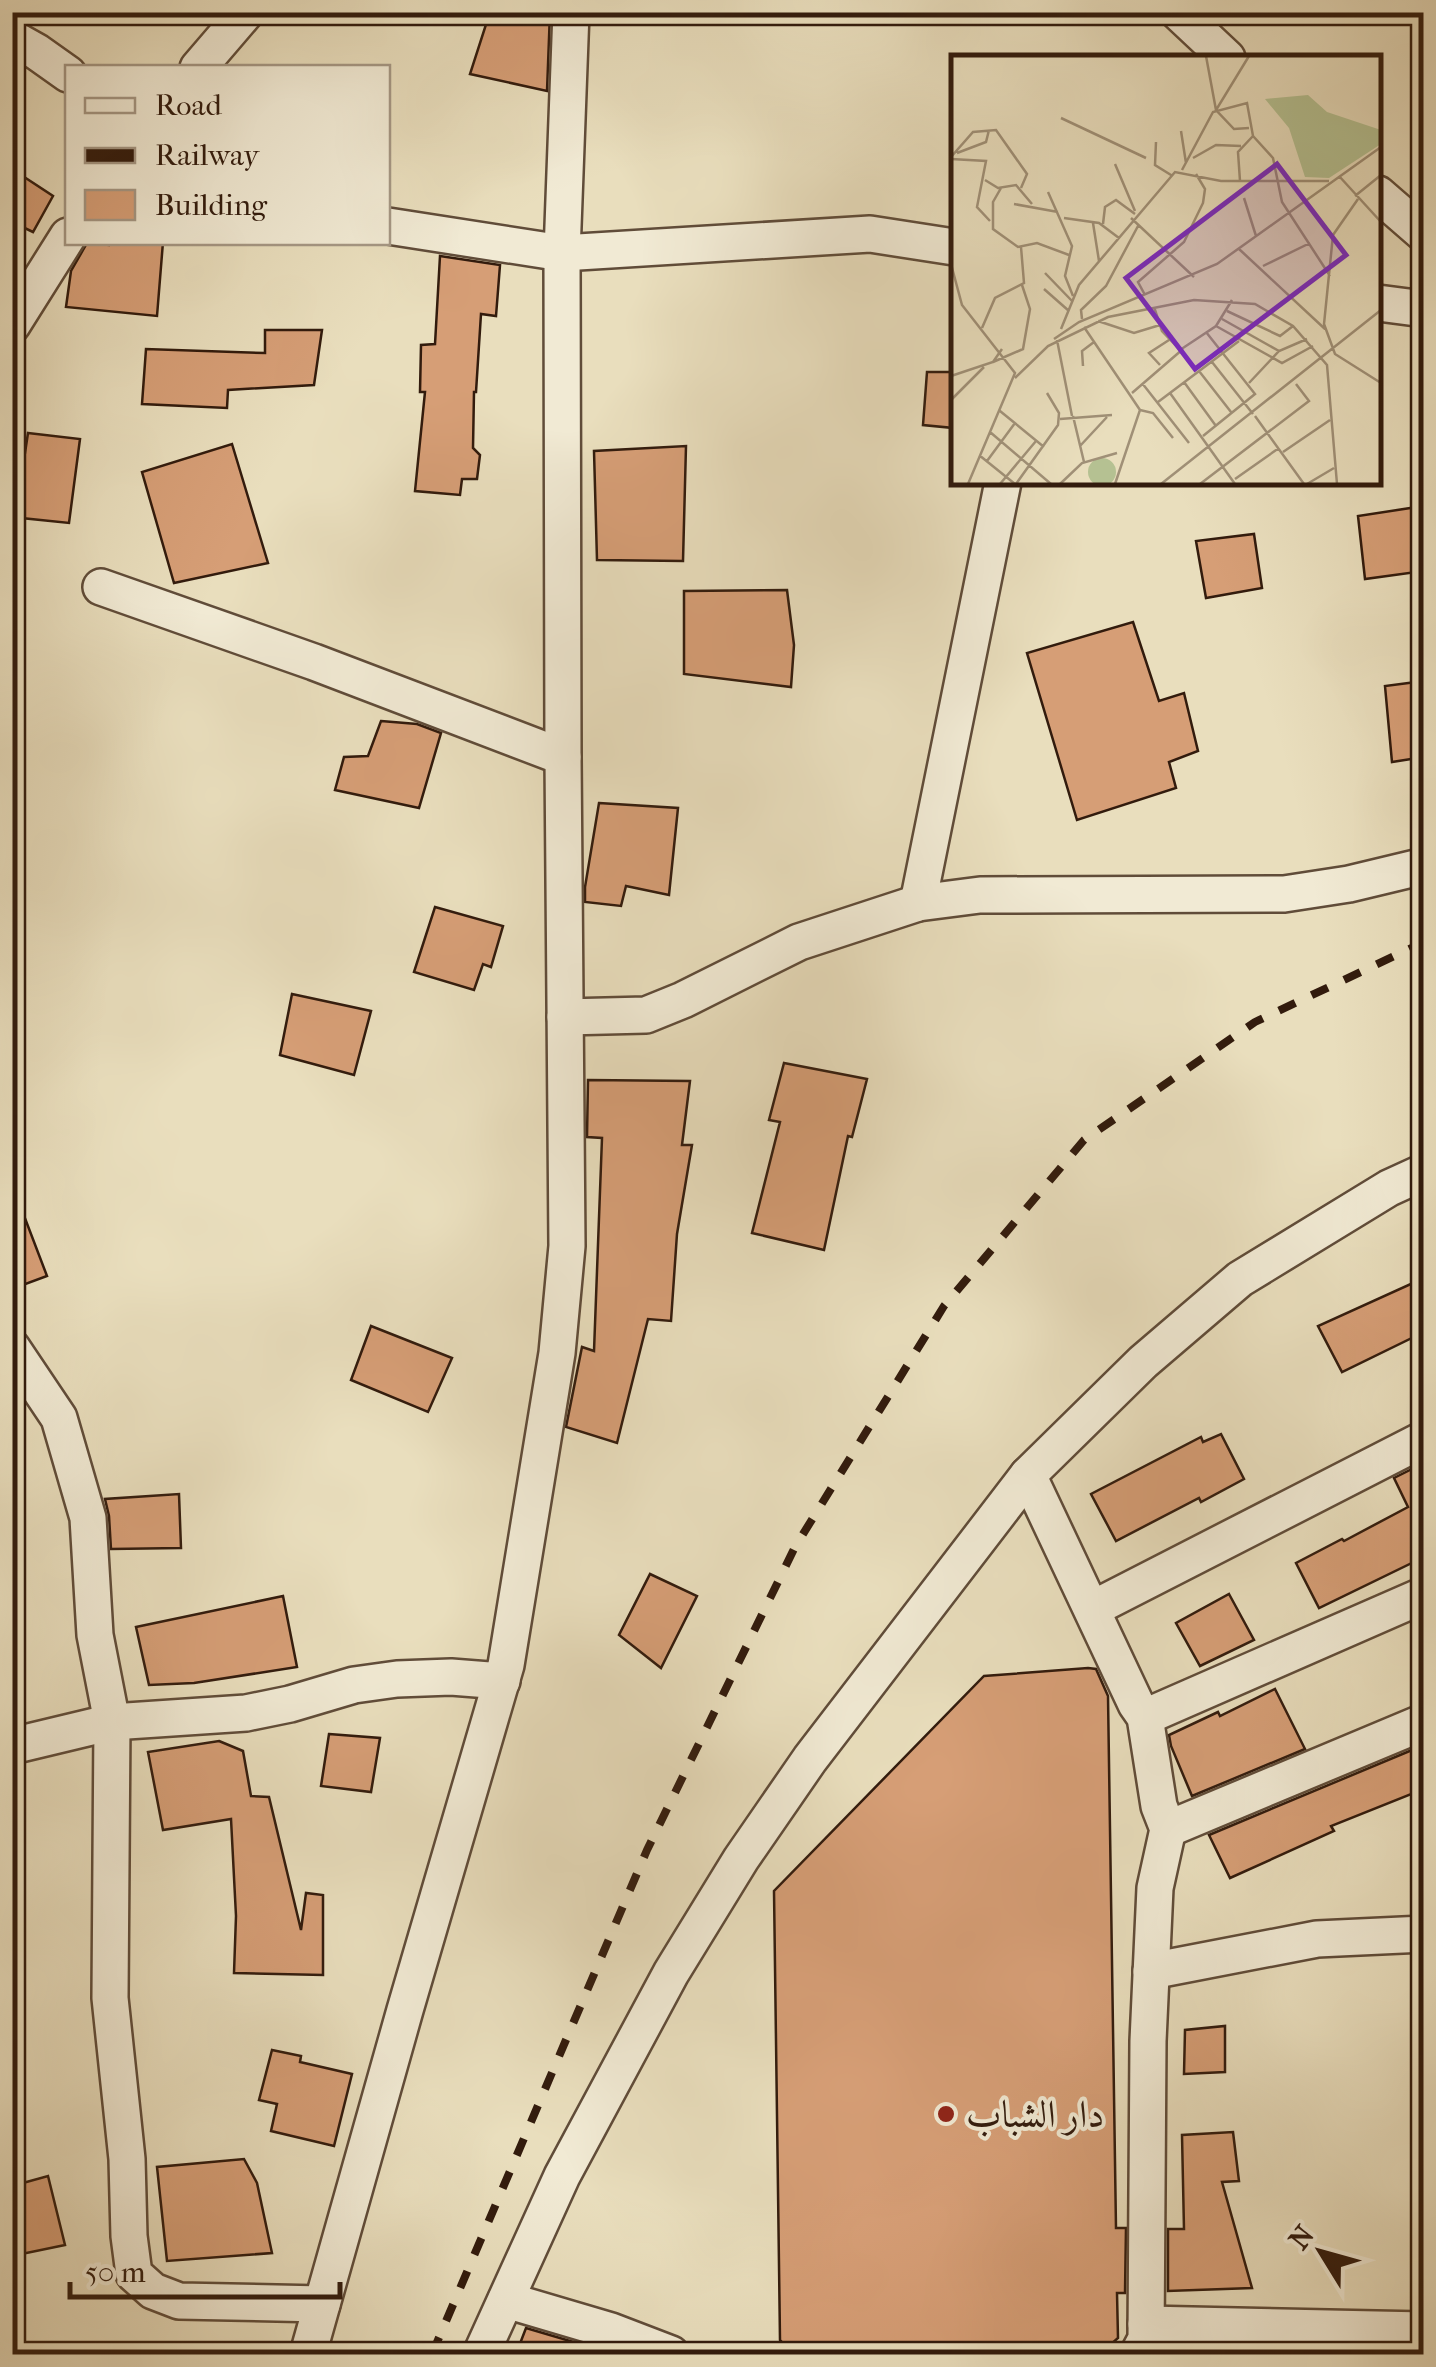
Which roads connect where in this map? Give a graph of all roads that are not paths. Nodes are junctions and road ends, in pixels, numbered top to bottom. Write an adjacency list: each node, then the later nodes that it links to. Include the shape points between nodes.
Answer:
1 (246, 12): 6 (street)
2 (571, 12): 13 (street)
3 (1178, 12): 5 (street)
4 (12, 38): 7 (street)
5 (1224, 55)
6 (201, 65)
7 (65, 72)
8 (1381, 197): 10 (street)
9 (390, 226): 13 (street)
10 (1424, 234)
11 (65, 241): 16 (street)
12 (951, 247): 13 (street, via 870,234)
13 (562, 253): 19 (street)
14 (1381, 303): 15 (street)
15 (1424, 309)
16 (12, 324)
17 (1002, 485): 21 (street)
18 (101, 586): 19 (street)
19 (563, 757): 22 (street)
20 (1424, 866): 21 (street, via 1284,894 980,895)
21 (918, 903): 22 (street, via 799,942 646,1015)
22 (565, 1017): 29 (street, via 567,1246 559,1335)
23 (1424, 1172): 26 (street, via 1240,1279)
24 (12, 1348): 31 (street, via 59,1418 88,1518 95,1635)
25 (1424, 1439): 28 (street)
26 (1028, 1475): 28 (street); 37 (street, via 821,1744 741,1860 671,1973)
27 (1424, 1595): 30 (street)
28 (1092, 1609): 30 (street)
29 (502, 1680): 31 (street, via 398,1679 246,1714); 38 (street)
30 (1145, 1717): 34 (street)
31 (112, 1722): 33 (street); 38 (street, via 110,1998 134,2274 179,2301)
32 (1424, 1722): 34 (street)
33 (12, 1746)
34 (1168, 1829): 36 (street, via 1155,1888)
35 (1424, 1934): 36 (street, via 1317,1939)
36 (1151, 1971): 40 (street)
37 (506, 2300): 42 (street); 43 (street)
38 (322, 2304): 41 (street)
39 (1424, 2330): 40 (street)
40 (1144, 2343)
41 (308, 2354)
42 (481, 2354)
43 (671, 2354)

